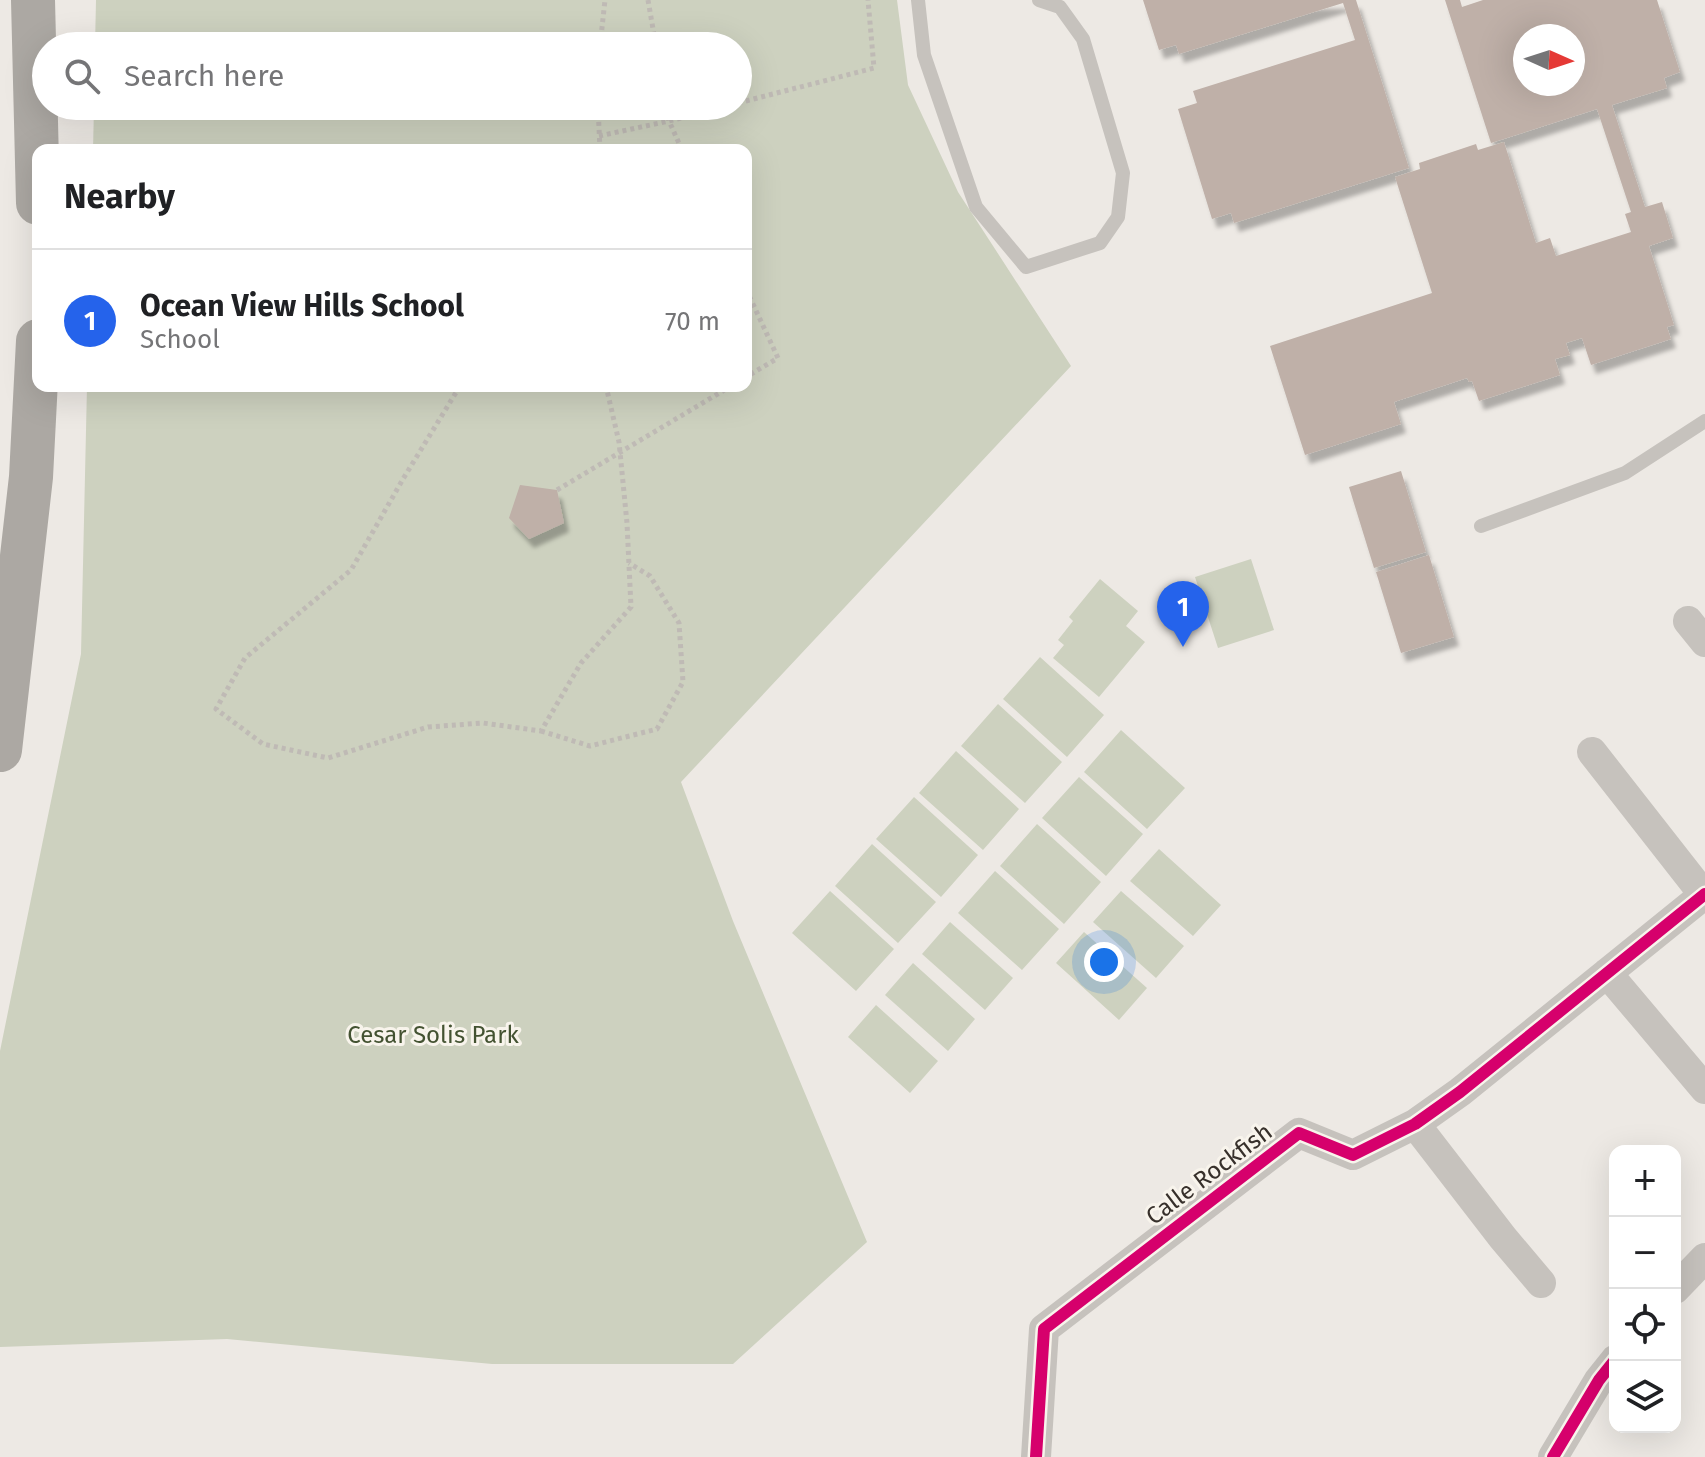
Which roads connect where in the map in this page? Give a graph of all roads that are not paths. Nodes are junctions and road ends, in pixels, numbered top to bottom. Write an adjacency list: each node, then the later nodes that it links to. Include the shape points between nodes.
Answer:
1 (33, 0): 4 (highway)
2 (918, 0): 3 (lane, via 924,55 976,207 1026,267 1100,243 1118,217 1123,173 1083,39 1060,7)
3 (1039, 0)
4 (34, 32)
5 (36, 120): 6 (highway)
6 (37, 144)
7 (35, 392): 10 (highway, via 31,477)
8 (1705, 421): 9 (lane, via 1625,473)
9 (1481, 526)
10 (0, 750)
11 (1592, 752): 12 (street)
12 (1704, 894): 13 (street, Calle Rockfish)
13 (1607, 973): 14 (street); 15 (street, Calle Rockfish)
14 (1705, 1089)
15 (1415, 1124): 17 (street); 20 (street, Calle Rockfish, via 1353,1155 1299,1133 1044,1329)
16 (1705, 1258): 18 (street)
17 (1541, 1283)
18 (1681, 1283)
19 (1614, 1361): 21 (street)
20 (1036, 1457)
21 (1553, 1457)

